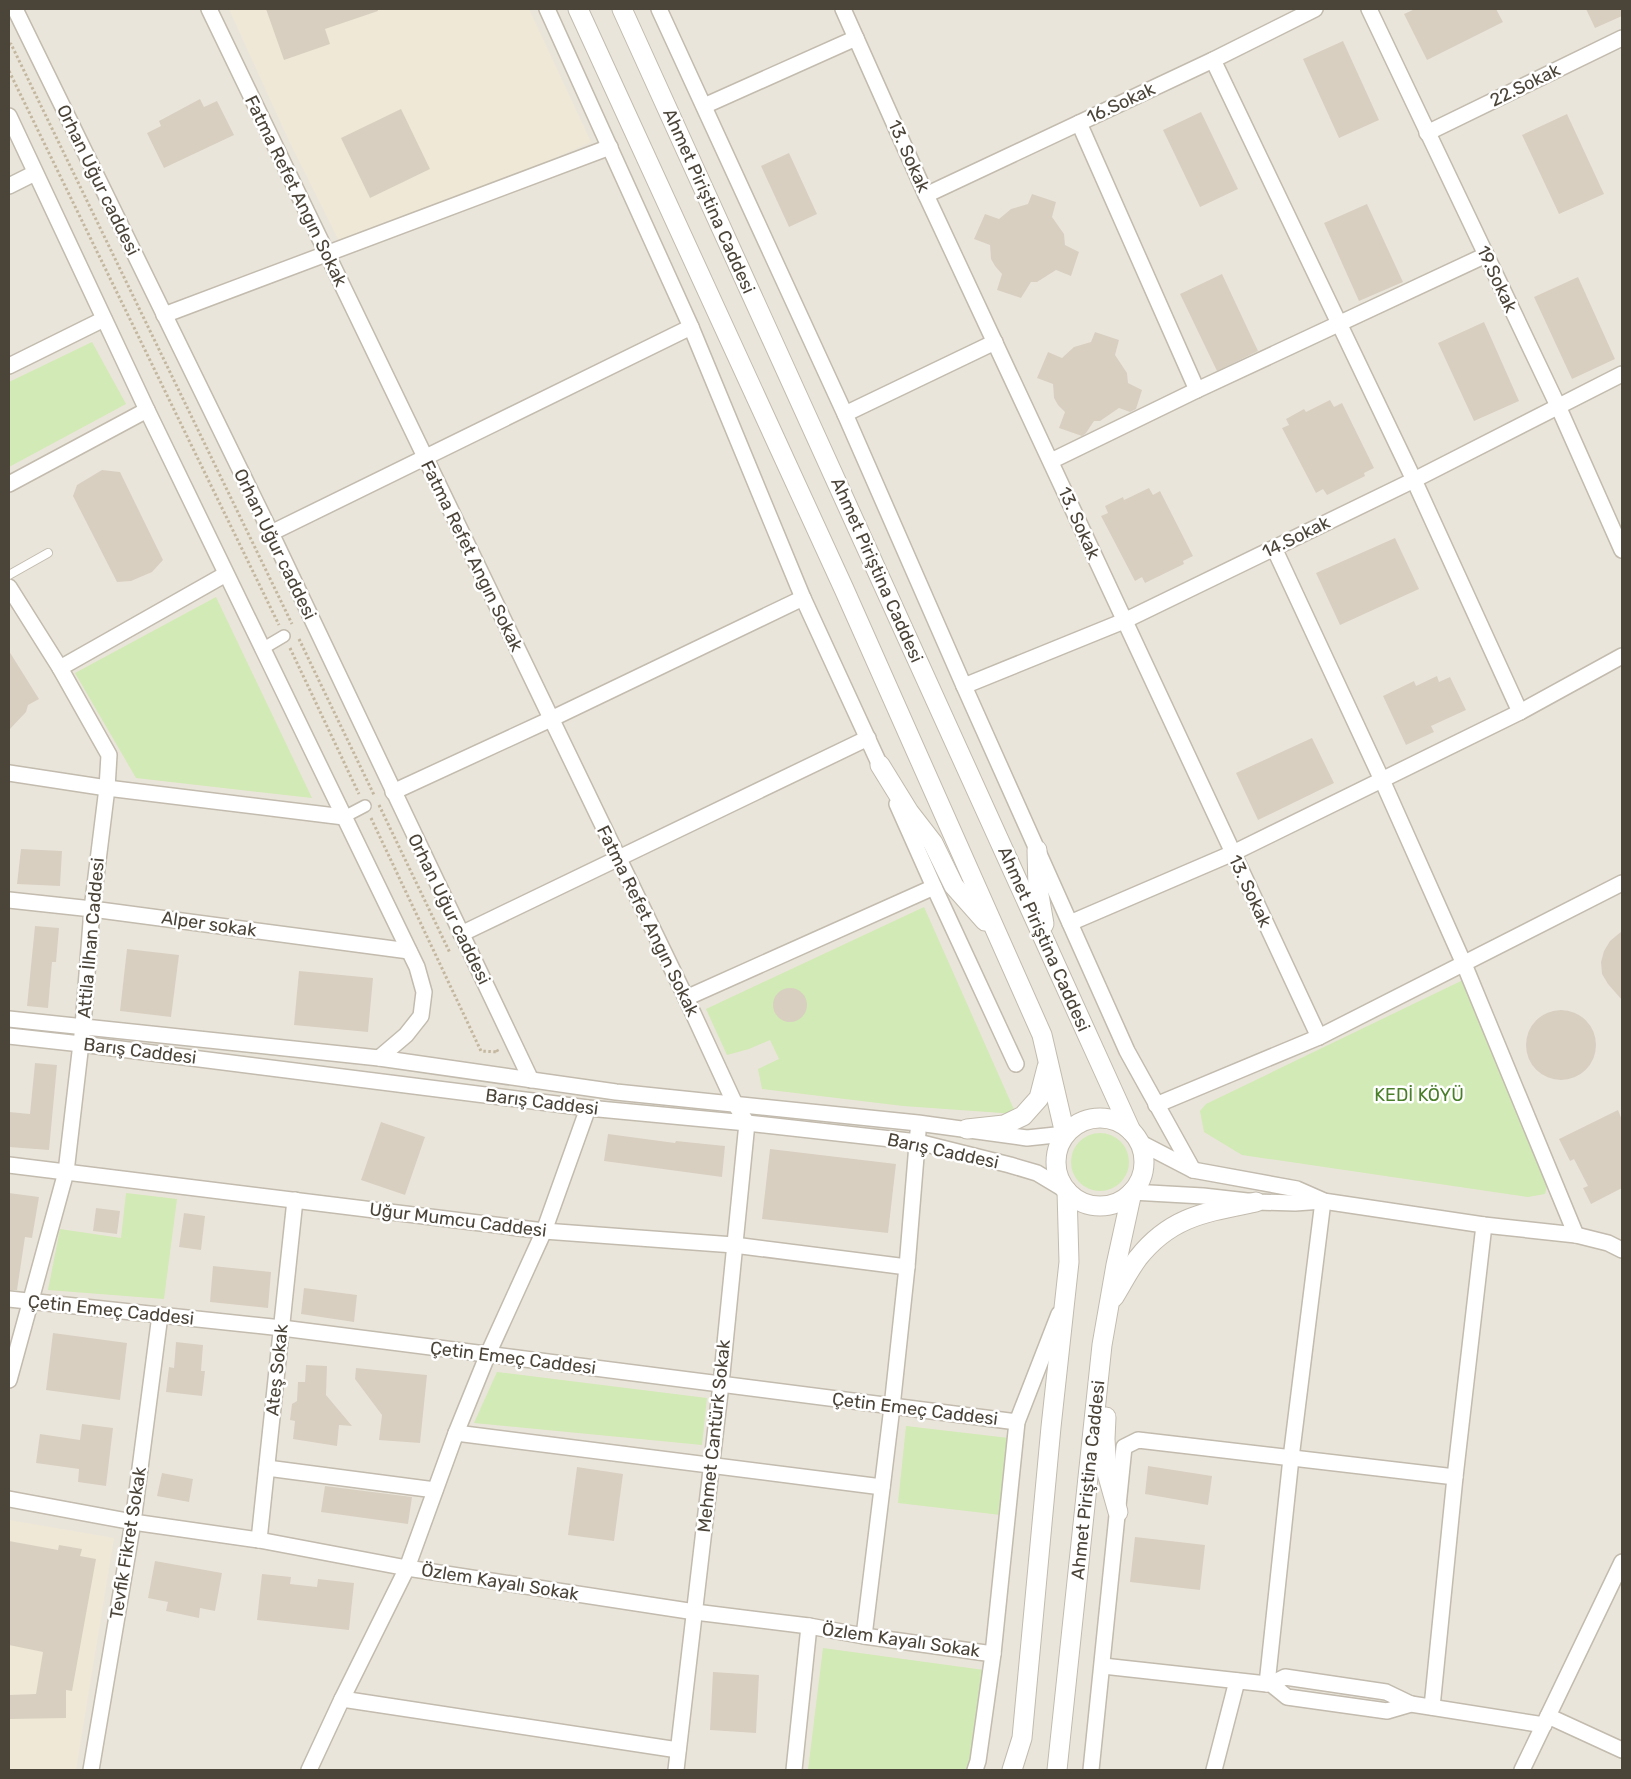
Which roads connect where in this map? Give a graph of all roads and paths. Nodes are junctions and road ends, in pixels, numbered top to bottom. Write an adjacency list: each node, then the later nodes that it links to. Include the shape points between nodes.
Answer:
1 (16, 9): 10 (street); 26 (street, Orhan Uğur caddesi)
2 (209, 9): 24 (street, Fatma Refet Angın Sokak)
3 (547, 9): 20 (street)
4 (578, 9): 76 (street, via 840,580)
5 (622, 9): 77 (street, Ahmet Piriştina Caddesi)
6 (660, 9): 16 (street)
7 (843, 9): 11 (street, 13. Sokak)
8 (1315, 9): 14 (street, 16.Sokak)
9 (1369, 9): 19 (street, 19.Sokak)
10 (9, 11)
11 (856, 38): 16 (street); 23 (street, 13. Sokak)
12 (1622, 38): 19 (street, 22.Sokak)
13 (9, 44): 50 (path)
14 (1213, 60): 18 (street, 16.Sokak); 28 (street)
15 (9, 71): 52 (path)
16 (704, 106): 36 (street)
17 (9, 116): 21 (street)
18 (1079, 123): 23 (street, 16.Sokak); 33 (street)
19 (1428, 132): 25 (street, 19.Sokak)
20 (610, 147): 24 (street); 29 (street)
21 (35, 173): 22 (street); 27 (street)
22 (9, 186)
23 (926, 195): 30 (street, 13. Sokak)
24 (326, 254): 26 (street); 37 (street, Fatma Refet Angın Sokak)
25 (1486, 255): 28 (street); 34 (street, 19.Sokak)
26 (164, 316): 41 (street, Orhan Uğur caddesi)
27 (104, 319): 31 (street); 35 (street)
28 (1339, 323): 33 (street); 39 (street)
29 (691, 327): 37 (street); 48 (street)
30 (995, 342): 36 (street); 38 (street, 13. Sokak)
31 (9, 366)
32 (1622, 374): 34 (street, 14.Sokak)
33 (1198, 390): 38 (street)
34 (1558, 406): 39 (street, 14.Sokak); 43 (street, 19.Sokak)
35 (147, 410): 40 (street); 45 (street)
36 (845, 414): 56 (street)
37 (425, 459): 41 (street); 58 (street, Fatma Refet Angın Sokak)
38 (1051, 461): 49 (street, 13. Sokak)
39 (1414, 480): 42 (street, 14.Sokak); 57 (street)
40 (9, 484)
41 (271, 532): 64 (street, Orhan Uğur caddesi)
42 (1274, 548): 49 (street, 14.Sokak); 62 (street)
43 (1622, 550)
44 (48, 553): 46 (lane)
45 (226, 574): 53 (street); 55 (street)
46 (9, 575)
47 (9, 587): 55 (street, Attila İlhan Caddesi)
48 (803, 598): 58 (street); 59 (street)
49 (1124, 621): 56 (street, 14.Sokak); 68 (street, 13. Sokak)
50 (292, 625)
51 (296, 634): 79 (path)
52 (284, 636): 53 (street); 65 (path)
53 (262, 649): 66 (street)
54 (1622, 656): 57 (street)
55 (60, 668): 63 (street, Attila İlhan Caddesi, via 109,755)
56 (964, 686): 67 (street)
57 (1520, 712): 62 (street)
58 (551, 719): 64 (street); 69 (street, Fatma Refet Angın Sokak)
59 (868, 738): 60 (street); 69 (street)
60 (880, 765): 71 (street); 76 (street, via 933,843 954,886)
61 (9, 773): 63 (street)
62 (1382, 780): 68 (street); 80 (street)
63 (107, 788): 66 (street); 73 (street, Attila İlhan Caddesi)
64 (393, 792): 75 (street, Orhan Uğur caddesi)
65 (365, 806): 66 (street); 86 (path, via 481,1051 498,1052)
66 (344, 817): 78 (street)
67 (1037, 850): 74 (street); 77 (street, via 1038,889)
68 (1232, 853): 74 (street); 85 (street, 13. Sokak)
69 (618, 860): 75 (street); 81 (street, Fatma Refet Angın Sokak)
70 (1622, 883): 80 (street)
71 (934, 887): 81 (street); 90 (street)
72 (9, 900): 73 (street, Alper sokak)
73 (92, 909): 78 (street, Alper sokak); 83 (street, Attila İlhan Caddesi)
74 (1070, 923): 93 (street, via 1127,1051)
75 (461, 934): 91 (street, Orhan Uğur caddesi)
76 (997, 934): 89 (street, via 1042,1035)
77 (1048, 948): 99 (street, Ahmet Piriştina Caddesi)
78 (410, 951): 88 (street, via 424,992 421,1016 406,1035)
79 (451, 954)
80 (1464, 964): 85 (street); 111 (street)
81 (686, 998): 92 (street, Fatma Refet Angın Sokak)
82 (9, 1019): 83 (street, Barış Caddesi)
83 (83, 1026): 87 (street, Attila İlhan Caddesi); 88 (street, Barış Caddesi)
84 (9, 1036): 87 (street, Barış Caddesi)
85 (1319, 1037): 93 (street)
86 (494, 1043)
87 (81, 1044): 94 (street, Barış Caddesi); 103 (street, Attila İlhan Caddesi)
88 (379, 1058): 91 (street, Barış Caddesi)
89 (1048, 1061): 97 (street, via 1039,1098 1022,1116 1004,1125); 98 (street)
90 (1016, 1064)
91 (530, 1080): 92 (street, Barış Caddesi)
92 (735, 1104): 95 (street); 96 (street, Barış Caddesi)
93 (1156, 1105): 102 (street)
94 (588, 1108): 95 (street, Barış Caddesi); 110 (street)
95 (747, 1123): 100 (street, Barış Caddesi); 114 (street, Mehmet Cantürk Sokak)
96 (918, 1123): 97 (street, Barış Caddesi); 100 (street)
97 (967, 1129): 98 (street, Barış Caddesi, via 1027,1138)
98 (1065, 1134): 99 (street, via 1081,1122 1094,1118 1120,1123); 104 (street, via 1057,1154 1057,1167 1060,1180)
99 (1135, 1136): 102 (street); 105 (street, via 1144,1155 1144,1168)
100 (918, 1142): 104 (street, Barış Caddesi, via 1037,1173); 116 (street)
101 (9, 1165): 103 (street, Uğur Mumcu Caddesi)
102 (1193, 1170): 107 (street, via 1296,1189)
103 (66, 1172): 106 (street, Uğur Mumcu Caddesi); 119 (street, Attila İlhan Caddesi)
104 (1068, 1191): 105 (street, via 1079,1200 1107,1206); 117 (street)
105 (1132, 1192): 108 (street); 120 (street, Ahmet Piriştina Caddesi)
106 (295, 1200): 110 (street, Uğur Mumcu Caddesi); 122 (street, Ateş Sokak)
107 (1323, 1201): 108 (street); 109 (street); 130 (street)
108 (1256, 1202): 120 (street, via 1204,1212 1178,1223 1156,1238 1138,1259)
109 (1484, 1225): 111 (street); 133 (street)
110 (544, 1231): 114 (street, Uğur Mumcu Caddesi); 123 (street)
111 (1576, 1235): 113 (street)
112 (1622, 1236): 113 (street)
113 (1608, 1243): 115 (street)
114 (734, 1245): 116 (street, Uğur Mumcu Caddesi); 126 (street, Mehmet Cantürk Sokak)
115 (1622, 1250)
116 (907, 1267): 127 (street)
117 (1066, 1296): 128 (street); 159 (street, via 1022,1738)
118 (9, 1299): 119 (street, Çetin Emeç Caddesi)
119 (32, 1301): 121 (street, Çetin Emeç Caddesi); 125 (street, Attila İlhan Caddesi)
120 (1107, 1309): 124 (street, Ahmet Piriştina Caddesi)
121 (160, 1315): 122 (street, Çetin Emeç Caddesi); 138 (street, Tevfik Fikret Sokak)
122 (282, 1328): 123 (street, Çetin Emeç Caddesi); 132 (street, Ateş Sokak)
123 (488, 1354): 126 (street, Çetin Emeç Caddesi); 129 (street)
124 (1098, 1376): 137 (street, via 1107,1403 1107,1473); 160 (street, Ahmet Piriştina Caddesi)
125 (9, 1380)
126 (721, 1384): 127 (street, Çetin Emeç Caddesi); 131 (street, Mehmet Cantürk Sokak)
127 (892, 1407): 128 (street, Çetin Emeç Caddesi); 134 (street)
128 (1016, 1422): 145 (street)
129 (456, 1433): 131 (street); 135 (street)
130 (1291, 1458): 133 (street); 137 (street, via 1138,1440 1124,1447); 148 (street)
131 (711, 1465): 134 (street); 142 (street, Mehmet Cantürk Sokak)
132 (267, 1468): 135 (street); 139 (street, Ateş Sokak)
133 (1455, 1477): 150 (street)
134 (882, 1487): 144 (street)
135 (435, 1490): 141 (street)
136 (9, 1499): 138 (street, Özlem Kayalı Sokak)
137 (1118, 1512): 146 (street)
138 (133, 1522): 139 (street, Özlem Kayalı Sokak); 154 (street, Tevfik Fikret Sokak)
139 (259, 1540): 141 (street, Özlem Kayalı Sokak)
140 (1622, 1562): 151 (street)
141 (407, 1568): 142 (street, Özlem Kayalı Sokak); 149 (street)
142 (695, 1612): 143 (street, Özlem Kayalı Sokak); 152 (street, Mehmet Cantürk Sokak)
143 (809, 1626): 144 (street, Özlem Kayalı Sokak); 157 (street)
144 (864, 1636): 145 (street, Özlem Kayalı Sokak)
145 (993, 1654): 158 (street)
146 (1102, 1666): 147 (street); 161 (street)
147 (1237, 1680): 148 (street); 162 (street)
148 (1269, 1684): 150 (street, via 1285,1678 1386,1692 1410,1704)
149 (342, 1699): 152 (street); 155 (street)
150 (1432, 1707): 151 (street)
151 (1546, 1720): 153 (street); 163 (street)
152 (678, 1750): 156 (street, Mehmet Cantürk Sokak)
153 (1622, 1750)
154 (91, 1770)
155 (309, 1770)
156 (676, 1770)
157 (794, 1770)
158 (975, 1770)
159 (1012, 1770)
160 (1057, 1770)
161 (1091, 1770)
162 (1214, 1770)
163 (1522, 1770)

